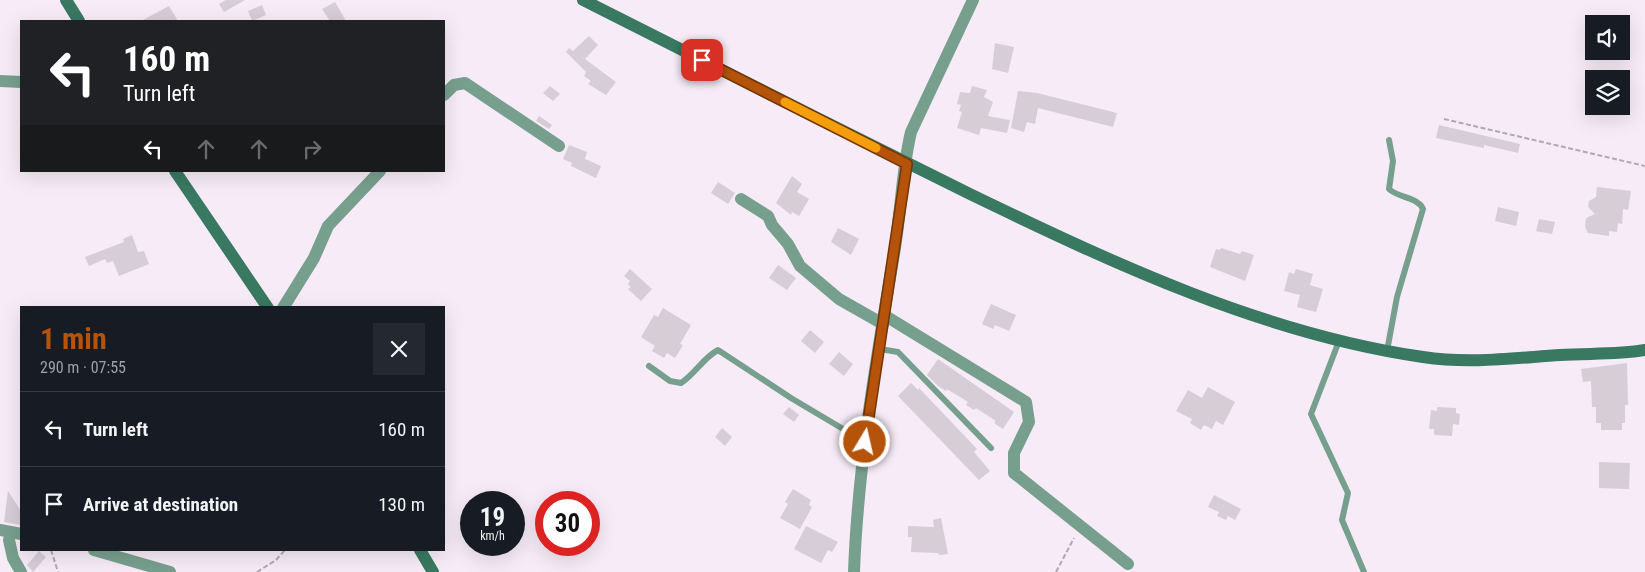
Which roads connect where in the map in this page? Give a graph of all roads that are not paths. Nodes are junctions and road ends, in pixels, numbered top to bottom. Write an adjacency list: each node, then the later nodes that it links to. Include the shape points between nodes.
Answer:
1 (66, 0): 4 (street)
2 (583, 0): 10 (street)
3 (973, 0): 10 (street, via 911,132)
4 (78, 20)
5 (0, 81): 6 (street)
6 (20, 82)
7 (445, 94): 9 (street, via 454,84 465,84)
8 (1389, 140): 20 (lane, via 1393,161 1389,189 1418,203 1423,209 1397,297)
9 (560, 146)
10 (907, 164): 16 (street); 17 (street, via 1141,273 1249,313)
11 (176, 172): 14 (street)
12 (379, 172): 15 (street, via 328,226 314,258)
13 (741, 199): 16 (street, via 768,216 800,266 839,299)
14 (267, 306)
15 (284, 306)
16 (883, 319): 18 (street); 28 (street, via 1026,402 1029,422 1014,453 1014,474)
17 (1339, 341): 20 (street); 33 (lane, via 1311,414 1348,493 1342,520)
18 (880, 349): 22 (street); 23 (lane, via 898,352)
19 (1645, 350): 20 (street, via 1493,361 1426,358)
20 (1387, 351)
21 (649, 366): 22 (lane, via 670,381 681,383 693,375 707,356 718,350)
22 (865, 442): 32 (street)
23 (991, 448)
24 (0, 530): 25 (street)
25 (11, 538): 29 (street, via 14,558)
26 (97, 551): 30 (street)
27 (421, 551): 31 (street)
28 (1128, 564)
29 (21, 572)
30 (170, 572)
31 (433, 572)
32 (854, 572)
33 (1364, 572)

